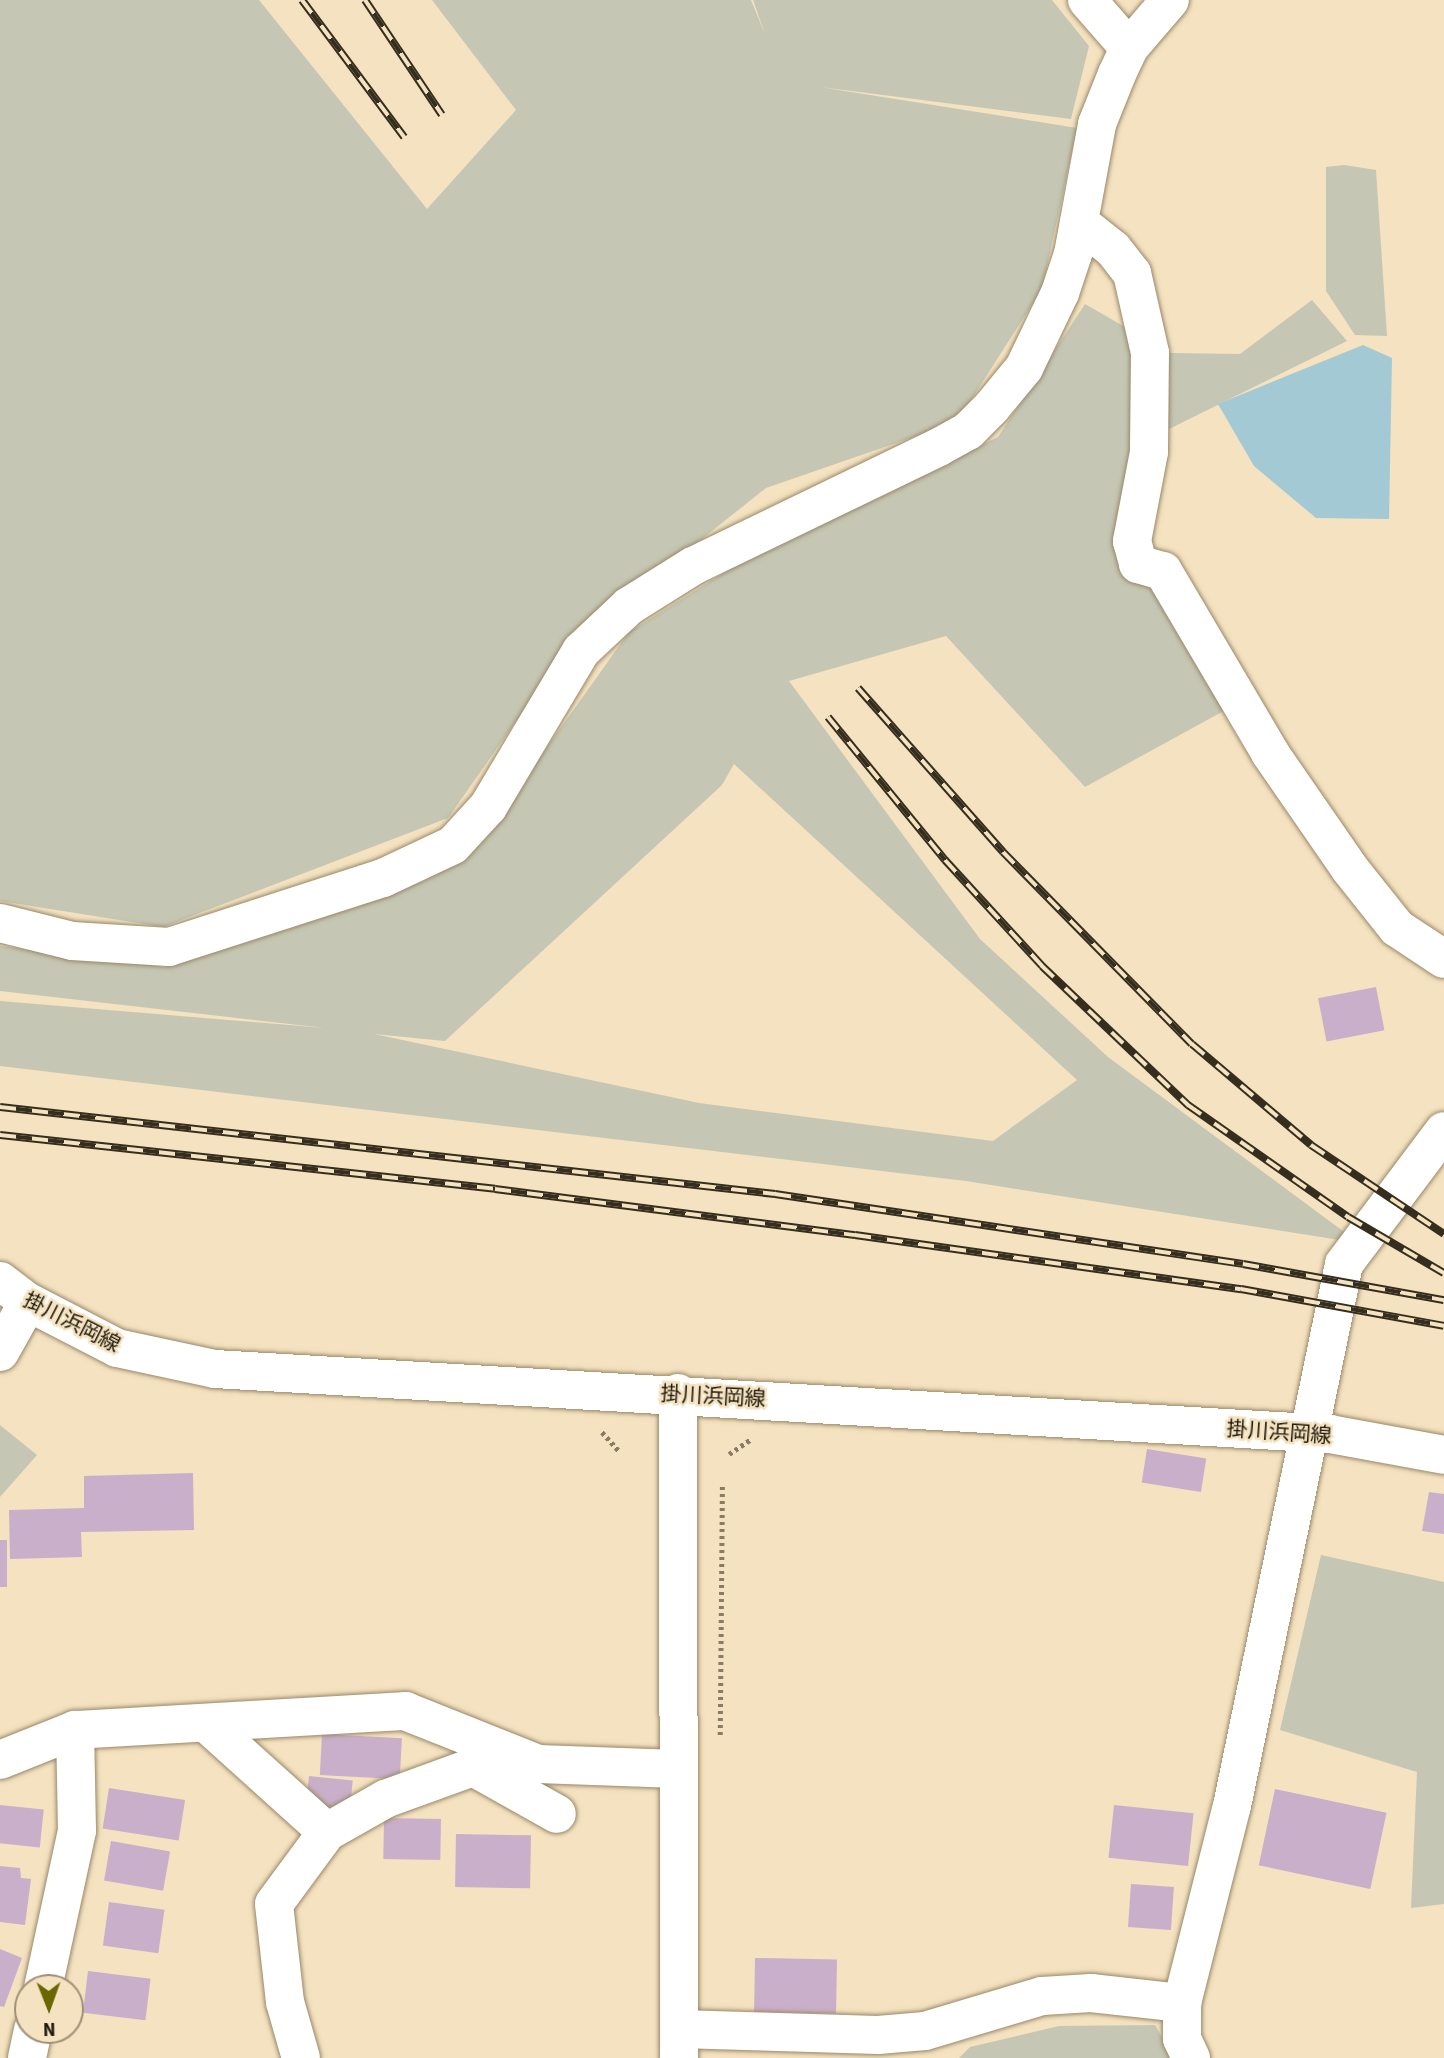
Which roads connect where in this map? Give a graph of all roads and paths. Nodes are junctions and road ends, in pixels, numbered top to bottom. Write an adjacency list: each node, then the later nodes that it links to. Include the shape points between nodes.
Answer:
1 (1087, 0): 3 (street)
2 (1170, 0): 3 (street)
3 (1129, 48): 4 (street, via 1097,124)
4 (1079, 222): 5 (street, via 1060,293 1024,368 968,431 692,566 629,606 581,651 488,807 453,845 383,878 169,947 72,941); 6 (street, via 1114,248 1132,273 1150,353 1149,452 1132,541 1138,564 1163,571 1270,752 1350,869 1397,928)
5 (0, 923)
6 (1444, 959)
7 (1438, 1154): 11 (street, via 1367,1229 1344,1264)
8 (14, 1292): 9 (street); 10 (street, 掛川浜岡線, via 117,1348 215,1369)
9 (0, 1352)
10 (678, 1394): 11 (street, 掛川浜岡線); 17 (street)
11 (1312, 1433): 12 (street, 掛川浜岡線); 22 (street, via 1232,1806)
12 (1444, 1455)
13 (206, 1723): 14 (street, via 405,1711); 15 (street); 20 (street)
14 (445, 1727): 17 (street, via 538,1764); 18 (street)
15 (75, 1730): 16 (street); 21 (street, via 77,1831)
16 (0, 1760)
17 (677, 1769): 23 (street)
18 (410, 1791): 19 (street, via 473,1767); 20 (street, via 385,1799)
19 (557, 1814)
20 (327, 1832): 24 (street, via 274,1903 285,2002)
21 (46, 1974)
22 (1182, 2003): 23 (street, via 1091,1993 1042,1996 925,2031); 25 (street, via 1182,2039)
23 (679, 2044)
24 (301, 2058)
25 (1191, 2058)

